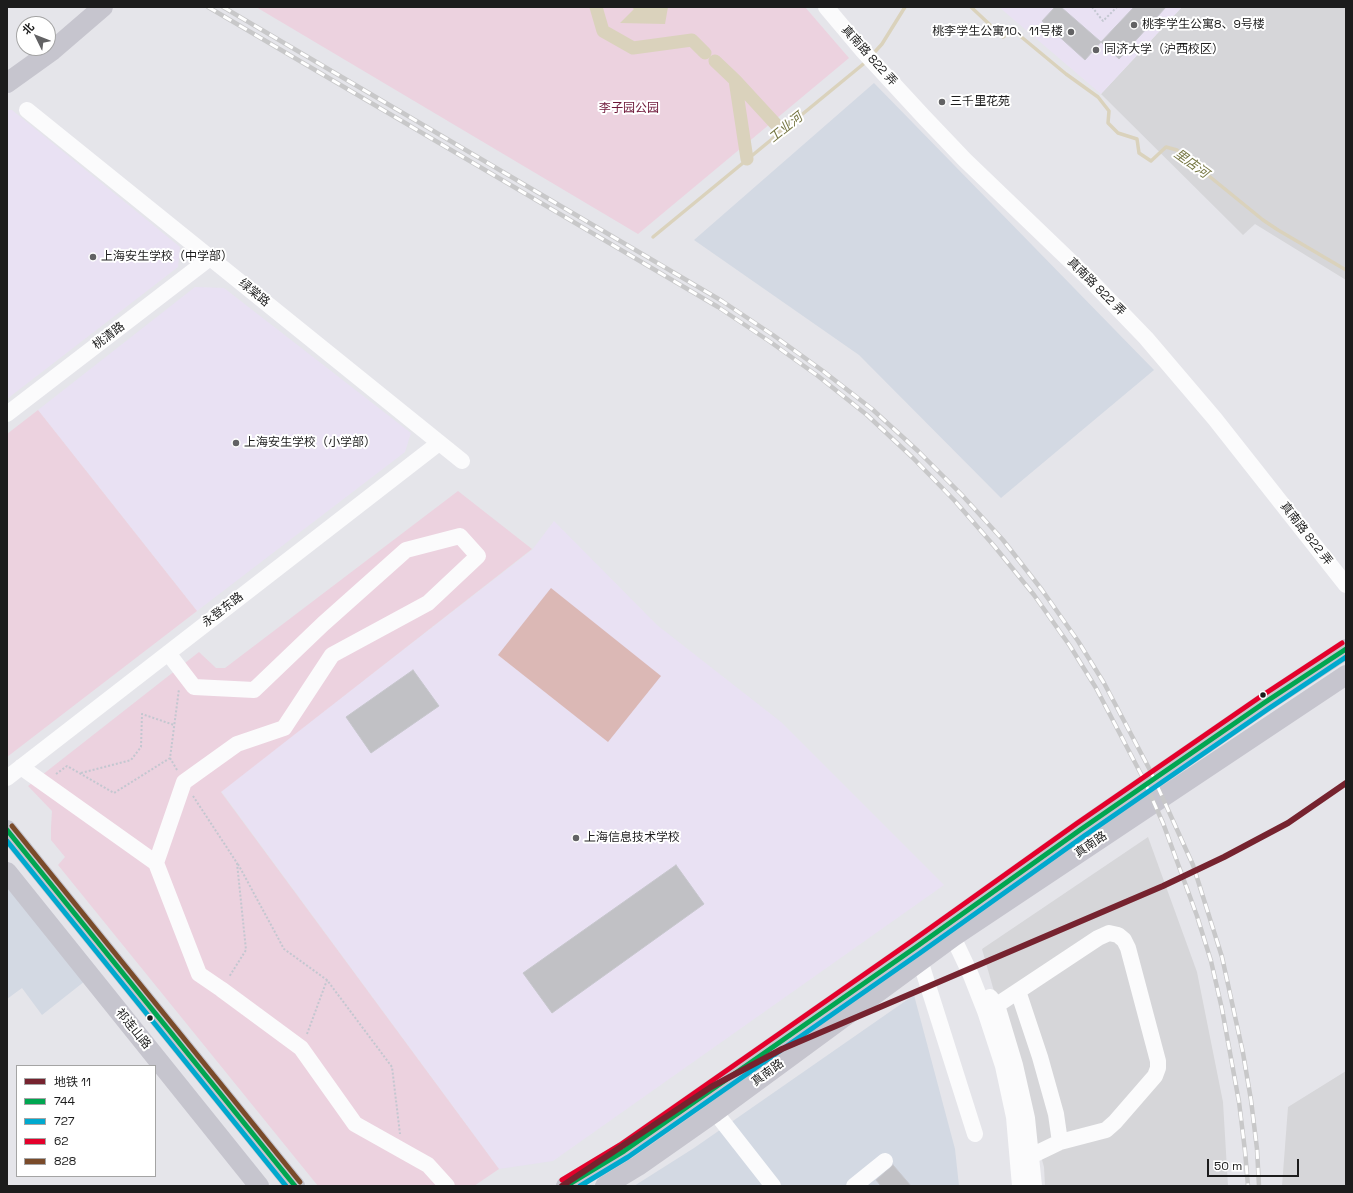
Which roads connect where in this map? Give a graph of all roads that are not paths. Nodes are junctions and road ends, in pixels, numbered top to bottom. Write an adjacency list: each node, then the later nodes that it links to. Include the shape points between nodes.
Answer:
1 (87, 7): 4 (main road)
2 (103, 7): 7 (main road, via 53,50)
3 (826, 7): 13 (street, 真南路 822 弄, via 878,68 966,160 1146,338 1215,419)
4 (56, 33)
5 (26, 56): 6 (main road)
6 (7, 70)
7 (7, 83)
8 (27, 110): 9 (street, 绿棠路)
9 (210, 258): 10 (street, 桃清路); 11 (street, 绿棠路)
10 (7, 414)
11 (439, 443): 12 (street, 绿棠路); 15 (street, 永登东路)
12 (462, 461)
13 (1346, 585)
14 (1346, 649): 22 (main road, 真南路, via 1126,798)
15 (168, 653): 17 (street, 永登东路); 20 (street, via 194,687 254,690 406,550 460,536 478,556 428,603 332,655 284,728 237,744 184,782)
16 (1346, 675): 22 (main road, 真南路)
17 (21, 767): 18 (street, 永登东路); 20 (street)
18 (7, 778)
19 (7, 830): 32 (main road)
20 (156, 863): 33 (street, via 199,974 301,1048 354,1124 428,1165)
21 (7, 872): 31 (main road, 祁连山路)
22 (949, 932): 23 (main road, 真南路); 25 (street)
23 (918, 954): 26 (main road, 真南路); 27 (street); 34 (main road, 真南路, via 624,1151)
24 (1018, 991): 25 (street); 28 (street, via 1040,1056 1056,1114); 28 (street, via 1109,933 1118,935 1128,948 1158,1068 1155,1076 1106,1130)
25 (991, 1008): 29 (street, via 1015,1065 1027,1118)
26 (715, 1112): 35 (main road, 真南路); 36 (street)
27 (974, 1134)
28 (1060, 1142): 29 (street)
29 (1024, 1157): 38 (street); 39 (street)
30 (885, 1161): 37 (street)
31 (259, 1186)
32 (295, 1186)
33 (447, 1186)
34 (566, 1186)
35 (606, 1186)
36 (773, 1186)
37 (854, 1186)
38 (1020, 1186)
39 (1034, 1186)

